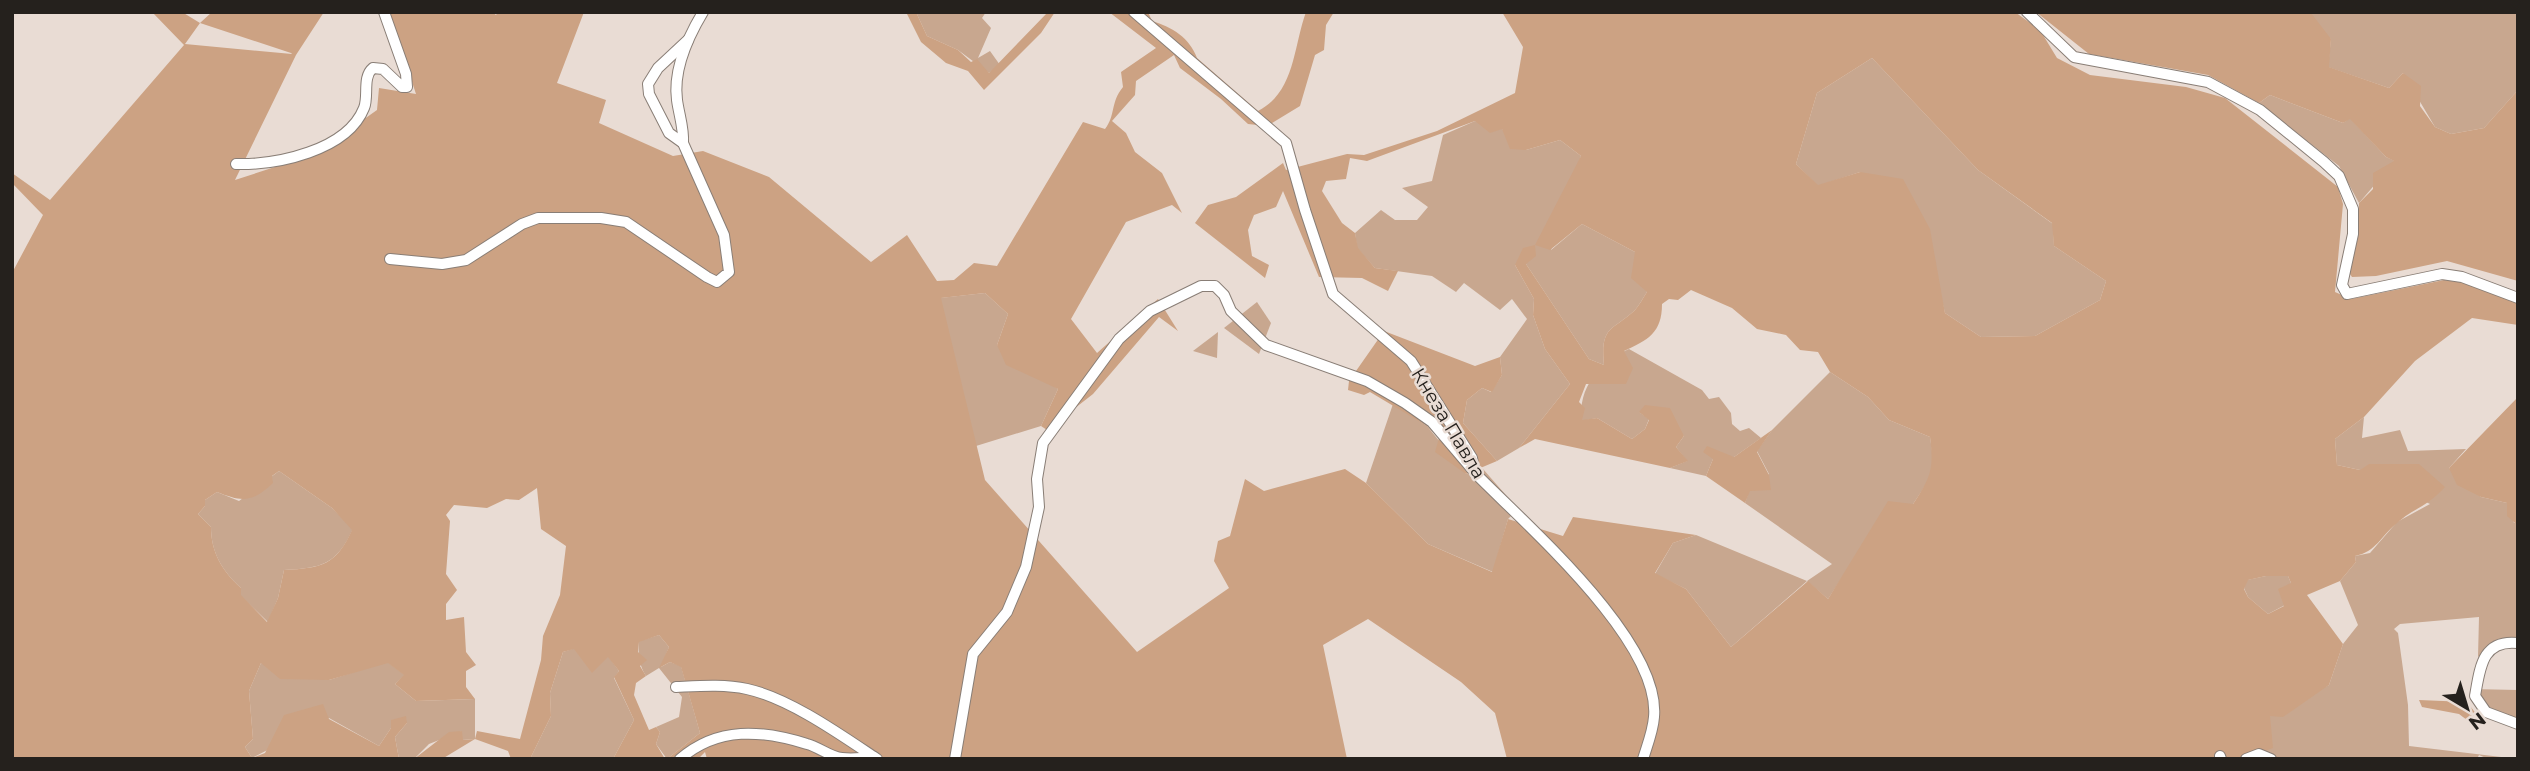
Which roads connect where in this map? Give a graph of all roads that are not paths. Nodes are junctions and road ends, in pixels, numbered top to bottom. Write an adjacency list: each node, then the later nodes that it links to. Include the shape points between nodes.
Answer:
1 (384, 12): 7 (street, via 407,87 383,69 373,68 360,118 329,144 262,165)
2 (703, 12): 5 (street)
3 (1134, 12): 10 (street, Кнеза Павла, via 1286,143 1333,294 1411,361 1472,458)
4 (2027, 12): 9 (street, via 2074,57 2208,82 2260,110 2324,162 2339,176 2353,209 2353,234 2342,285 2347,294 2451,275)
5 (688, 40): 6 (street, via 676,97); 6 (street, via 648,84 653,106 676,141)
6 (683, 143): 8 (street, via 724,235 729,272 724,279 716,282 626,222 601,218 538,218 466,260 442,264)
7 (236, 164)
8 (390, 260)
9 (2518, 298)
10 (1475, 473): 16 (street, via 1432,422 1405,403 1367,382 1266,345 1231,311 1215,286 1201,286 1150,311 1119,339 1043,443 1037,479 1039,507 1026,567 1007,612 973,654); 17 (street, Кнеза Павла, via 1608,611 1631,645 1650,684 1655,717)
11 (2518, 643): 13 (street, via 2501,643 2487,652 2475,696 2486,712)
12 (676, 687): 14 (street, via 736,688 773,698)
13 (2518, 724)
14 (876, 758): 15 (street, via 839,758 810,744 768,733 724,735 698,743)
15 (680, 759)
16 (956, 759)
17 (1643, 759)
18 (2246, 759): 19 (street, via 2259,754)
19 (2270, 759)

